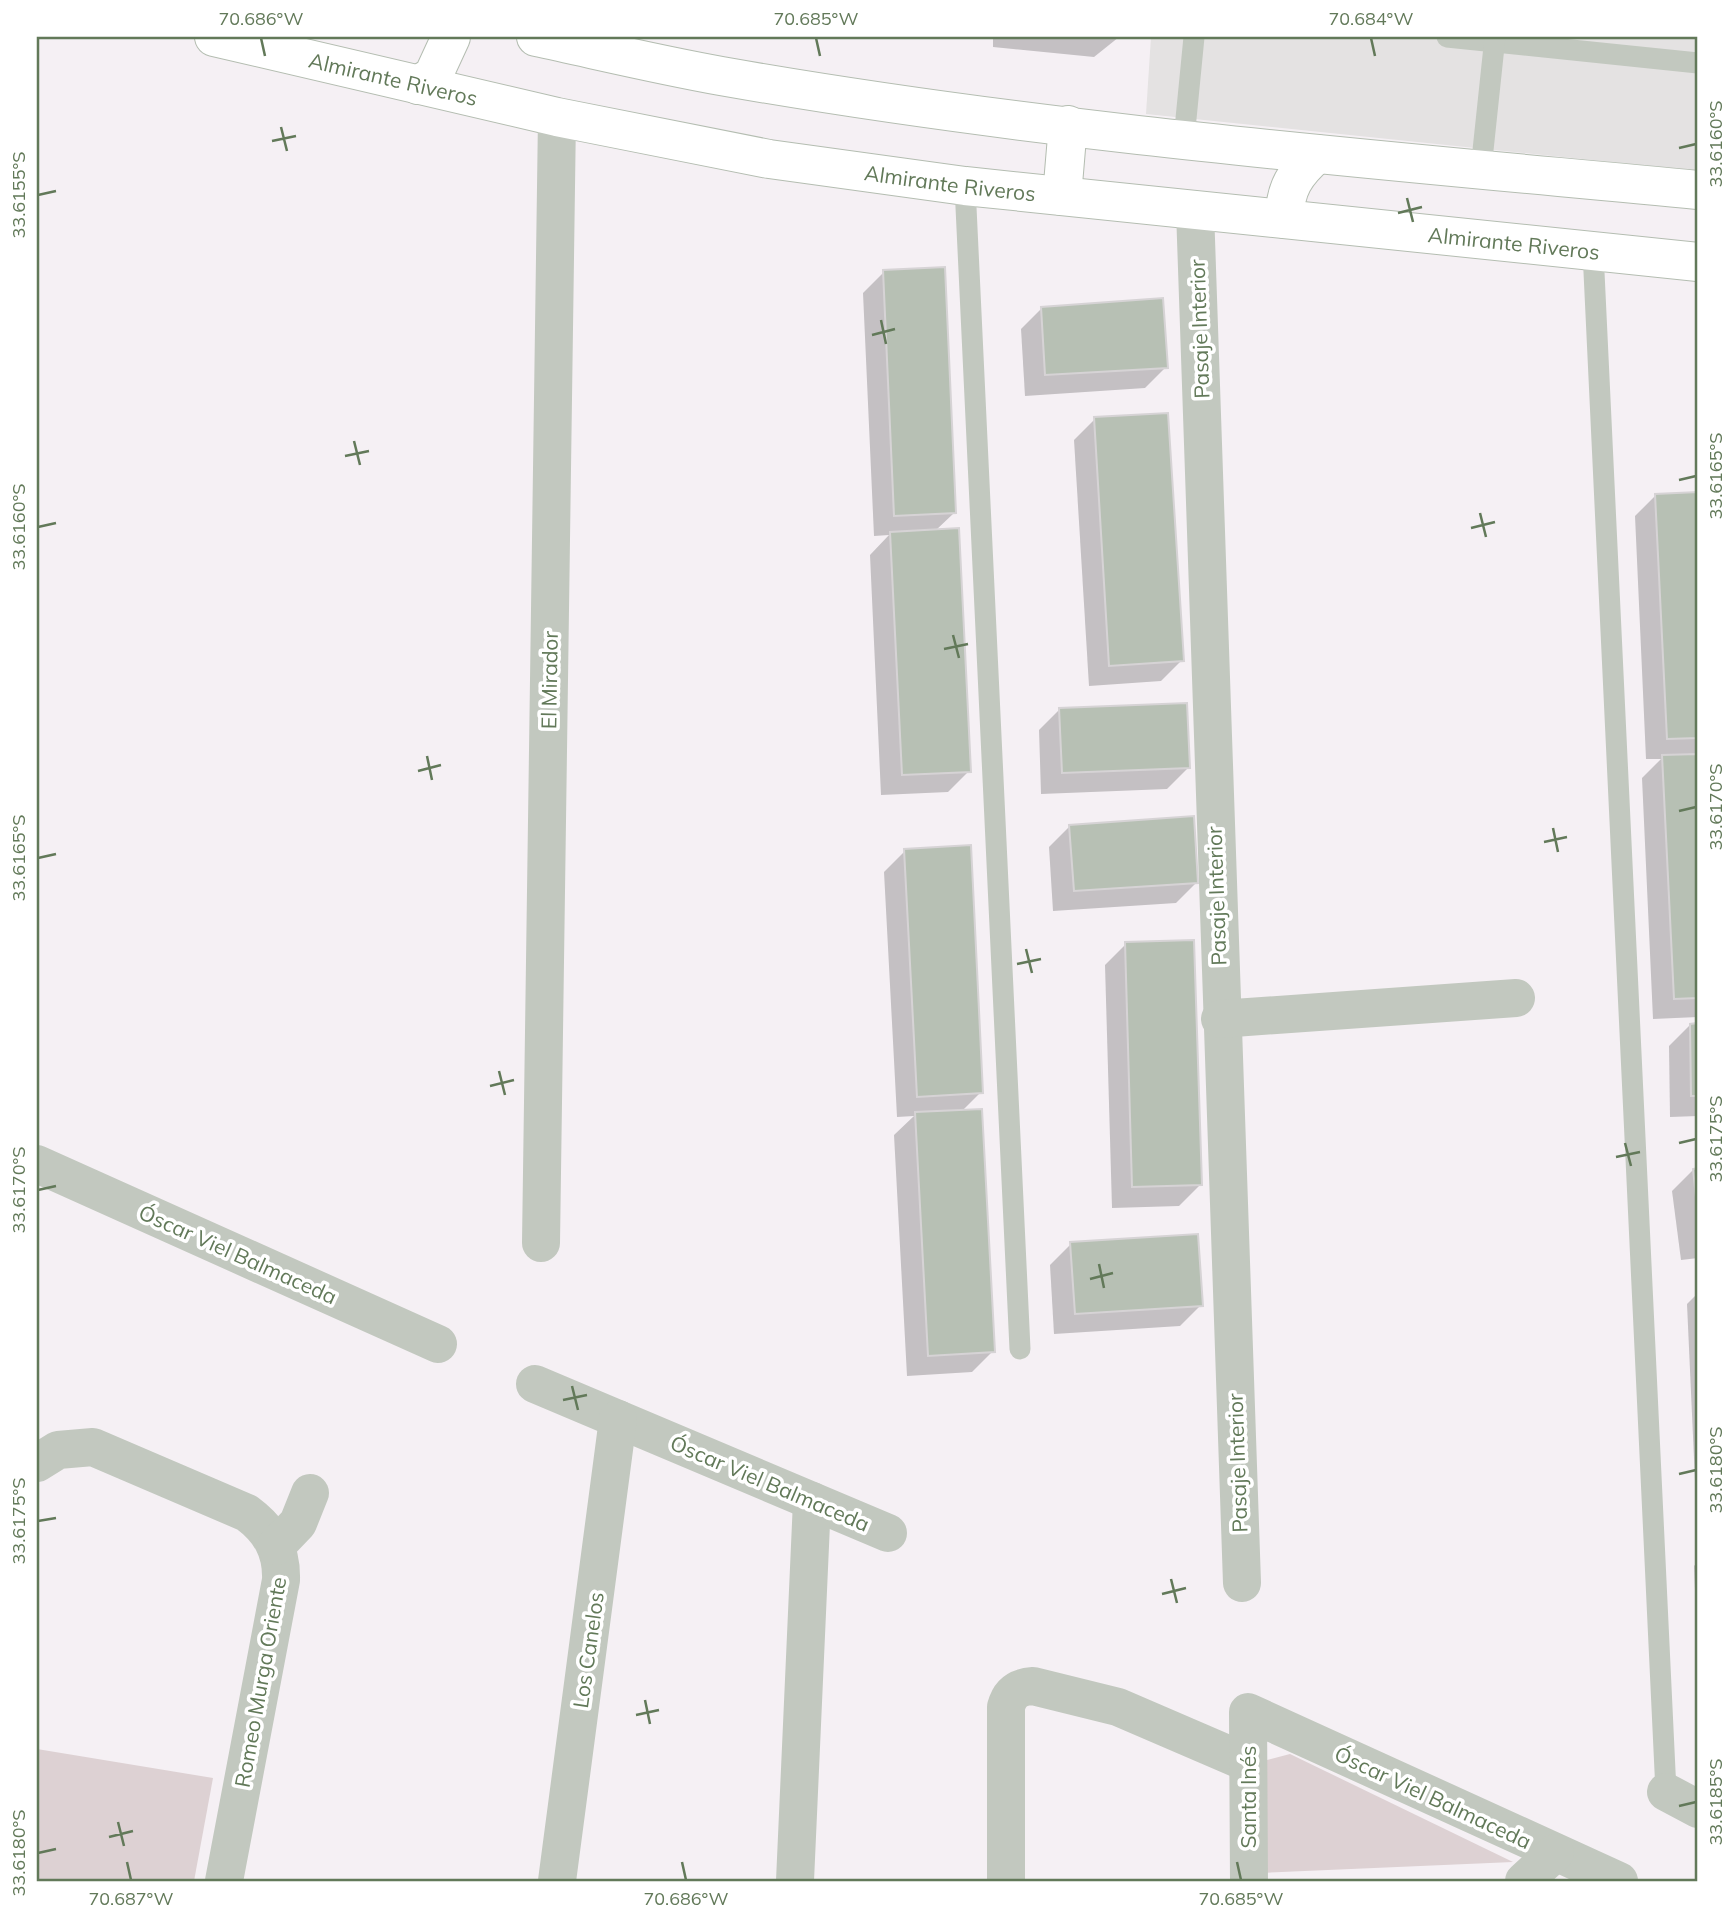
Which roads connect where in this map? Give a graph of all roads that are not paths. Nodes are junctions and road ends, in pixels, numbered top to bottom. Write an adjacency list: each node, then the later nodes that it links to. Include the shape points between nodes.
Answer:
1 (214, 37): 8 (main road, Almirante Riveros)
2 (451, 37): 8 (main road, via 433,76)
3 (536, 37): 10 (main road, via 718,76)
4 (1194, 37): 11 (lane)
5 (1447, 37): 6 (lane)
6 (1495, 39): 7 (lane); 13 (lane)
7 (1698, 62)
8 (418, 85): 9 (main road, Almirante Riveros)
9 (557, 117): 14 (main road, Almirante Riveros, via 769,159); 24 (street, El Mirador)
10 (1068, 125): 11 (main road); 16 (main road)
11 (1184, 139): 12 (main road)
12 (1317, 154): 13 (main road); 18 (main road, via 1297,171 1284,205)
13 (1481, 169): 15 (main road)
14 (965, 186): 16 (main road, Almirante Riveros); 26 (lane)
15 (1698, 190)
16 (1062, 196): 17 (main road, Almirante Riveros)
17 (1195, 209): 18 (main road, Almirante Riveros); 22 (street, Pasaje Interior)
18 (1284, 219): 19 (main road, Almirante Riveros)
19 (1593, 251): 20 (main road, Almirante Riveros); 37 (lane)
20 (1698, 262)
21 (1516, 998): 22 (street)
22 (1220, 1019): 34 (street, Pasaje Interior)
23 (37, 1164): 25 (street, Óscar Viel Balmaceda)
24 (541, 1243)
25 (438, 1344)
26 (1020, 1349)
27 (535, 1384): 28 (street, Óscar Viel Balmaceda)
28 (618, 1419): 31 (street, Óscar Viel Balmaceda); 40 (street, Los Canelos)
29 (37, 1463): 33 (street, via 71,1446 104,1450 247,1513)
30 (310, 1493): 33 (street, Romeo Murga Oriente, via 298,1523)
31 (812, 1501): 32 (street, Óscar Viel Balmaceda); 41 (street)
32 (888, 1533)
33 (276, 1546): 39 (street, Romeo Murga Oriente, via 281,1580)
34 (1242, 1583)
35 (1248, 1712): 36 (street, Santa Inés); 38 (street, Óscar Viel Balmaceda)
36 (1248, 1763): 42 (street, via 1118,1707 1023,1687 1014,1692 1006,1707); 43 (street, Santa Inés)
37 (1682, 1800)
38 (1555, 1853): 44 (street); 45 (street, Óscar Viel Balmaceda)
39 (224, 1881)
40 (557, 1881)
41 (795, 1881)
42 (1006, 1881)
43 (1249, 1881)
44 (1524, 1881)
45 (1619, 1881)

